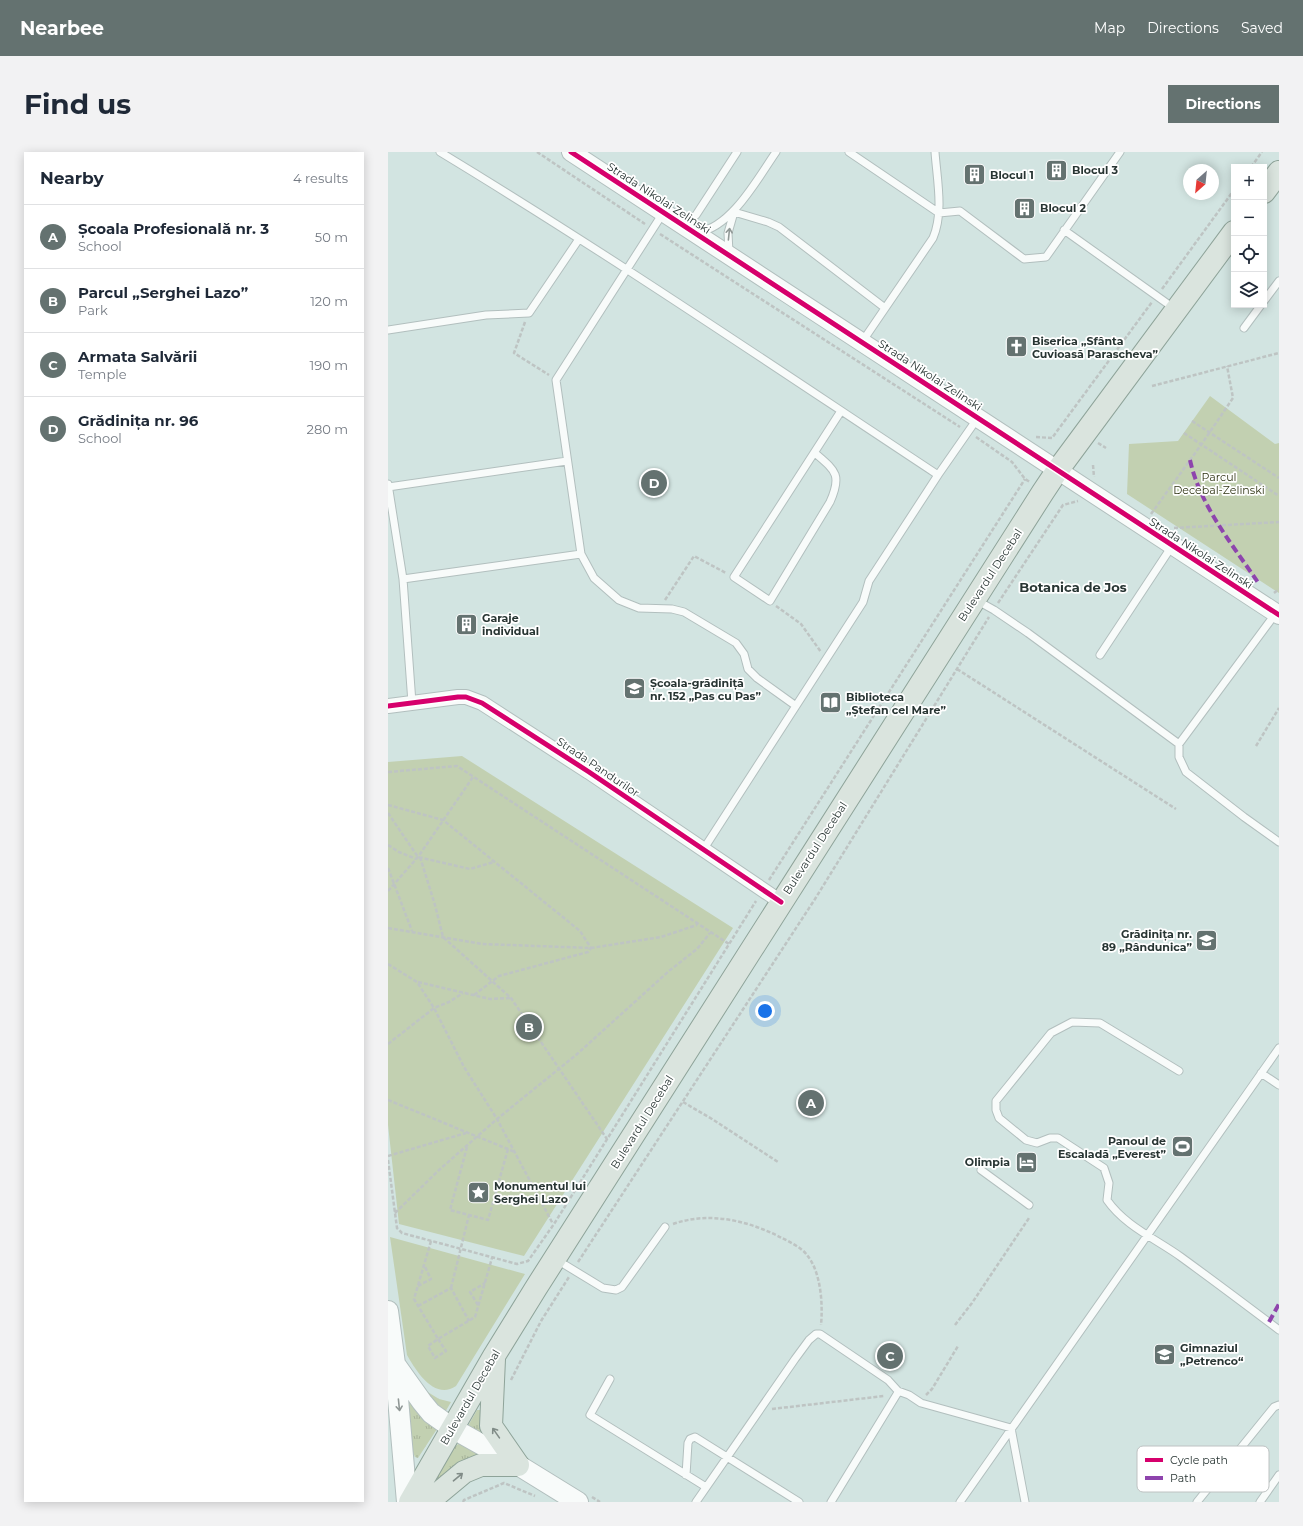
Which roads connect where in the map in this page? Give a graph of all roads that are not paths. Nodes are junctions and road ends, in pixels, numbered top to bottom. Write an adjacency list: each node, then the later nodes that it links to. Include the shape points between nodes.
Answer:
1 (440, 152): 16 (lane)
2 (571, 152): 11 (street, Strada Nikolai Zelinski)
3 (737, 152): 13 (lane)
4 (776, 152): 10 (lane)
5 (849, 152): 12 (lane)
6 (935, 152): 12 (lane)
7 (1117, 153): 14 (lane)
8 (1279, 172): 9 (main road)
9 (1267, 188)
10 (734, 212): 13 (lane, via 711,228); 17 (lane, one-way to 10, via 728,233); 21 (lane, via 779,227)
11 (664, 213): 13 (street, Strada Nikolai Zelinski); 18 (lane)
12 (939, 213): 14 (lane, via 960,211 1024,259 1046,256); 21 (lane, via 934,238)
13 (688, 229): 17 (street, Strada Nikolai Zelinski)
14 (1064, 230): 23 (lane)
15 (1231, 236): 23 (main road, Bulevardul Decebal)
16 (579, 239): 18 (lane); 25 (lane, via 529,312 486,315)
17 (730, 257): 26 (street, Strada Nikolai Zelinski)
18 (627, 270): 27 (lane); 30 (lane, via 556,380)
19 (1279, 281): 20 (lane)
20 (1267, 297)
21 (885, 308): 26 (lane)
22 (1259, 308): 24 (lane)
23 (1177, 310): 31 (main road, Bulevardul Decebal)
24 (1244, 328)
25 (388, 330)
26 (862, 342): 28 (street, Strada Nikolai Zelinski)
27 (841, 411): 29 (lane); 32 (lane)
28 (973, 426): 31 (street, Strada Nikolai Zelinski); 32 (lane)
29 (815, 453): 29 (lane, via 830,466 837,484 830,502 770,601 734,577)
30 (567, 461): 33 (lane); 35 (lane)
31 (1057, 471): 34 (street, Strada Nikolai Zelinski); 37 (main road, Bulevardul Decebal)
32 (938, 475): 42 (lane, via 869,581 863,602)
33 (388, 485): 36 (lane)
34 (1172, 537): 38 (street, Strada Nikolai Zelinski); 39 (lane)
35 (581, 554): 36 (lane); 42 (lane, via 594,578 619,600 639,608 684,612 736,644 744,654 748,669)
36 (403, 579): 40 (lane)
37 (975, 599): 43 (lane, via 1028,633); 46 (main road, Bulevardul Decebal)
38 (1278, 614): 43 (lane)
39 (1100, 655)
40 (412, 703): 41 (street, Strada Pandurilor); 45 (street, Strada Pandurilor, via 462,697 475,699 583,768)
41 (388, 706)
42 (796, 706): 45 (lane)
43 (1179, 744): 44 (lane, via 1179,757 1186,772)
44 (1279, 842)
45 (703, 850): 46 (street, Strada Pandurilor)
46 (781, 902): 55 (main road, Bulevardul Decebal)
47 (1279, 1048): 49 (lane)
48 (1179, 1071): 54 (lane, via 1100,1023 1072,1022 1051,1033 996,1101 998,1118 1026,1140 1038,1143 1058,1138 1104,1168 1109,1183 1107,1200 1114,1210)
49 (1261, 1073): 50 (lane); 54 (lane)
50 (1279, 1085)
51 (981, 1170): 52 (lane)
52 (1029, 1205)
53 (665, 1227): 55 (lane, via 622,1287 616,1290 604,1288)
54 (1147, 1236): 57 (lane, via 1180,1256); 64 (lane)
55 (555, 1259): 58 (main road, Bulevardul Decebal)
56 (388, 1311): 59 (main road)
57 (1279, 1330)
58 (494, 1356): 63 (main road, Bulevardul Decebal); 67 (main road, one-way to 58, via 491,1426)
59 (395, 1364): 63 (main road, via 422,1402); 75 (main road, one-way to 75)
60 (610, 1380): 68 (lane, via 590,1415)
61 (898, 1391): 64 (lane, via 921,1403); 66 (lane, via 888,1380 820,1334 816,1334 809,1340); 79 (lane)
62 (1279, 1405): 65 (lane, via 1274,1407)
63 (452, 1428): 67 (main road); 75 (main road, Bulevardul Decebal)
64 (1011, 1428): 80 (lane); 81 (lane)
65 (1242, 1446)
66 (726, 1457): 68 (lane, via 692,1437 688,1443); 70 (lane); 78 (lane)
67 (518, 1465): 74 (main road); 76 (main road, one-way to 67, via 464,1472 481,1465)
68 (686, 1475): 70 (lane)
69 (1279, 1475): 71 (lane)
70 (706, 1487): 77 (lane)
71 (1269, 1489)
72 (1205, 1492): 82 (lane)
73 (1267, 1492): 83 (lane)
74 (583, 1498)
75 (408, 1502)
76 (428, 1502)
77 (696, 1502)
78 (799, 1502)
79 (831, 1502)
80 (960, 1502)
81 (1025, 1502)
82 (1197, 1502)
83 (1260, 1502)

